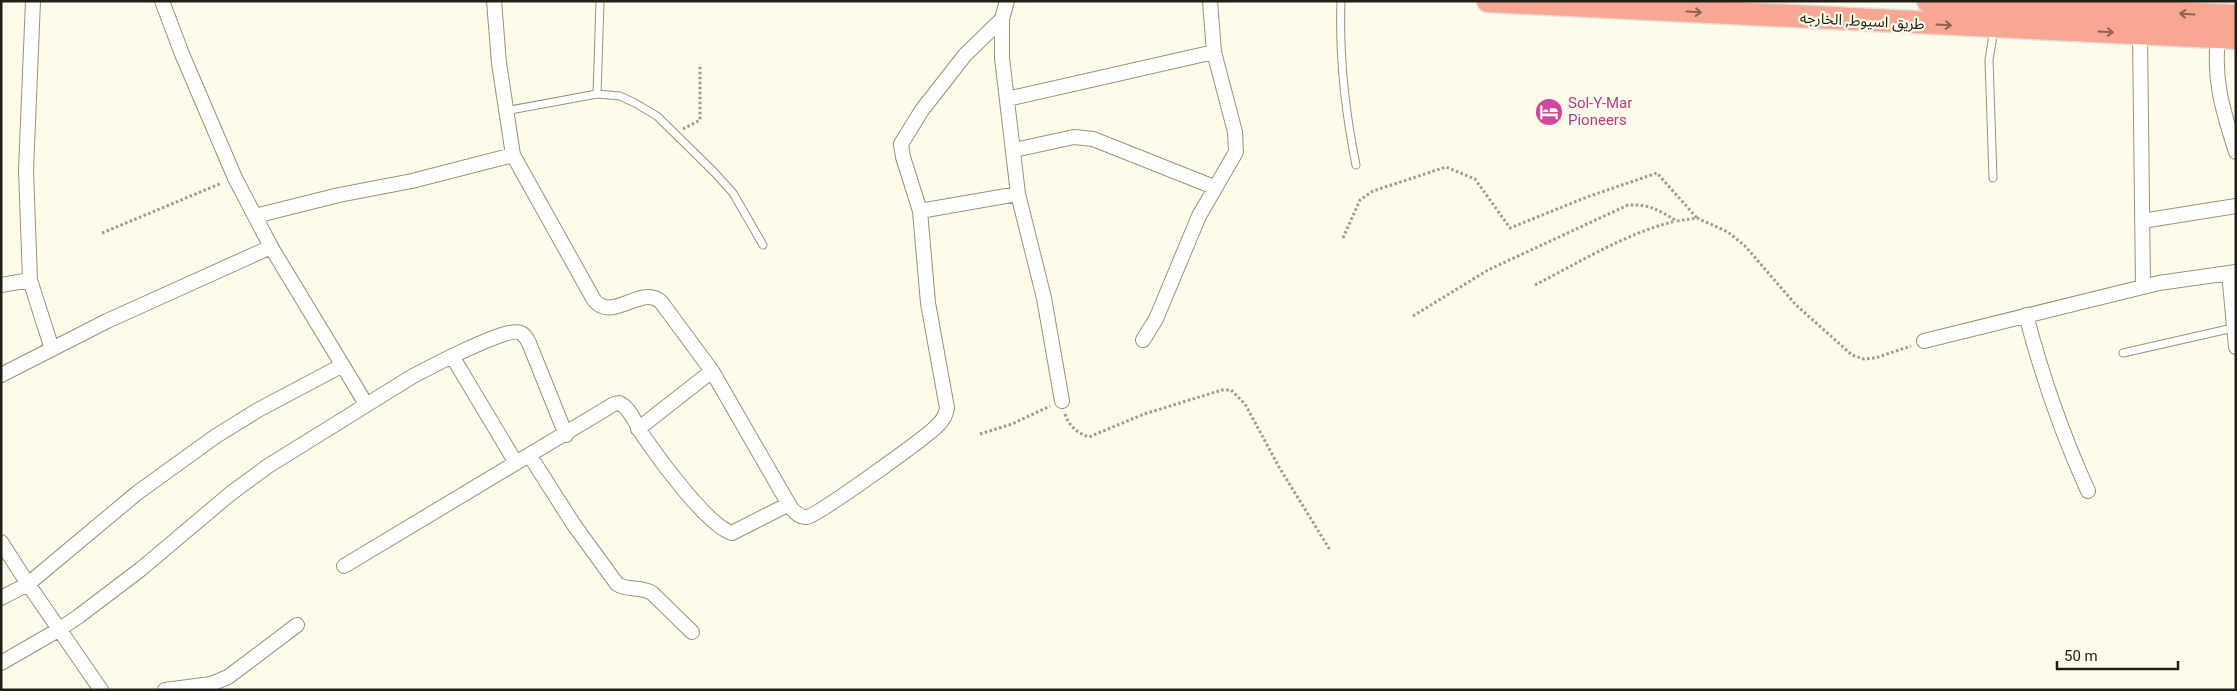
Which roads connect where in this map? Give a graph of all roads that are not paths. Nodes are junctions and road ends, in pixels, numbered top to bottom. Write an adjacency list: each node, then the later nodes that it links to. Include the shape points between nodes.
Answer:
1 (34, 1): 35 (street, via 26,170)
2 (162, 1): 30 (street, via 235,178)
3 (494, 1): 20 (street)
4 (1007, 1): 13 (street)
5 (1210, 1): 17 (street)
6 (1341, 1): 24 (lane, via 1340,39 1346,119)
7 (1488, 1): 11 (highway, طريق اسيوط, الخارجه)
8 (1928, 1): 10 (highway, طريق اسيوط, الخارجه)
9 (600, 2): 18 (lane)
10 (2039, 4): 12 (highway, طريق اسيوط, الخارجه, one-way to 10)
11 (1664, 6): 14 (highway, طريق اسيوط, الخارجه, one-way to 14)
12 (2236, 16)
13 (1002, 18): 19 (street); 29 (street, via 965,55 903,137 901,149)
14 (1994, 27): 15 (highway, طريق اسيوط, الخارجه, one-way to 15); 25 (lane, via 1989,60)
15 (2140, 34): 16 (highway, طريق اسيوط, الخارجه); 31 (street)
16 (2227, 38): 22 (street, via 2215,60 2221,106)
17 (1214, 52): 19 (street); 26 (street, via 1236,144 1231,162)
18 (597, 94): 20 (lane); 32 (lane, via 620,96 635,103 676,133 733,193)
19 (1007, 99): 21 (street)
20 (506, 111): 23 (street)
21 (1014, 150): 26 (street, via 1074,137 1093,139); 27 (street)
22 (2236, 152)
23 (513, 155): 30 (street); 47 (street, via 598,305 612,308 644,298 657,298)
24 (1356, 165)
25 (1993, 178)
26 (1214, 187): 40 (street, via 1156,319)
27 (1018, 194): 29 (street); 49 (street, via 1044,298)
28 (2236, 206): 31 (street)
29 (920, 211): 56 (street, via 928,303 946,415 937,426 813,514 801,516)
30 (255, 216): 33 (street)
31 (2142, 221): 37 (street)
32 (762, 246)
33 (271, 247): 43 (street); 46 (street)
34 (2232, 273): 37 (street); 39 (street)
35 (30, 280): 36 (street); 43 (street)
36 (1, 285)
37 (2143, 287): 38 (street)
38 (2026, 315): 41 (street); 55 (street, via 2047,389)
39 (2233, 328): 42 (street); 44 (lane)
40 (1143, 340)
41 (1924, 341)
42 (2236, 347)
43 (52, 349): 48 (street)
44 (2123, 353)
45 (452, 356): 50 (street); 52 (street, via 515,332 523,334); 54 (street)
46 (341, 366): 50 (street); 59 (street, via 258,410 168,470)
47 (712, 372): 51 (street); 56 (street)
48 (1, 375)
49 (1062, 401)
50 (366, 404): 62 (street, via 268,466 141,569)
51 (638, 428): 52 (street, via 625,406 619,403); 56 (street, via 695,502 729,532 745,528)
52 (566, 435): 53 (street)
53 (530, 456): 54 (street); 63 (street, via 617,584 648,590)
54 (516, 463): 58 (street)
55 (2088, 491)
56 (788, 504)
57 (1, 542): 59 (street)
58 (344, 566)
59 (28, 584): 60 (street); 62 (street)
60 (1, 598)
61 (297, 625): 66 (street, via 228,677 212,684)
62 (60, 629): 64 (street); 65 (street)
63 (692, 632)
64 (1, 663)
65 (101, 690)
66 (165, 690)

